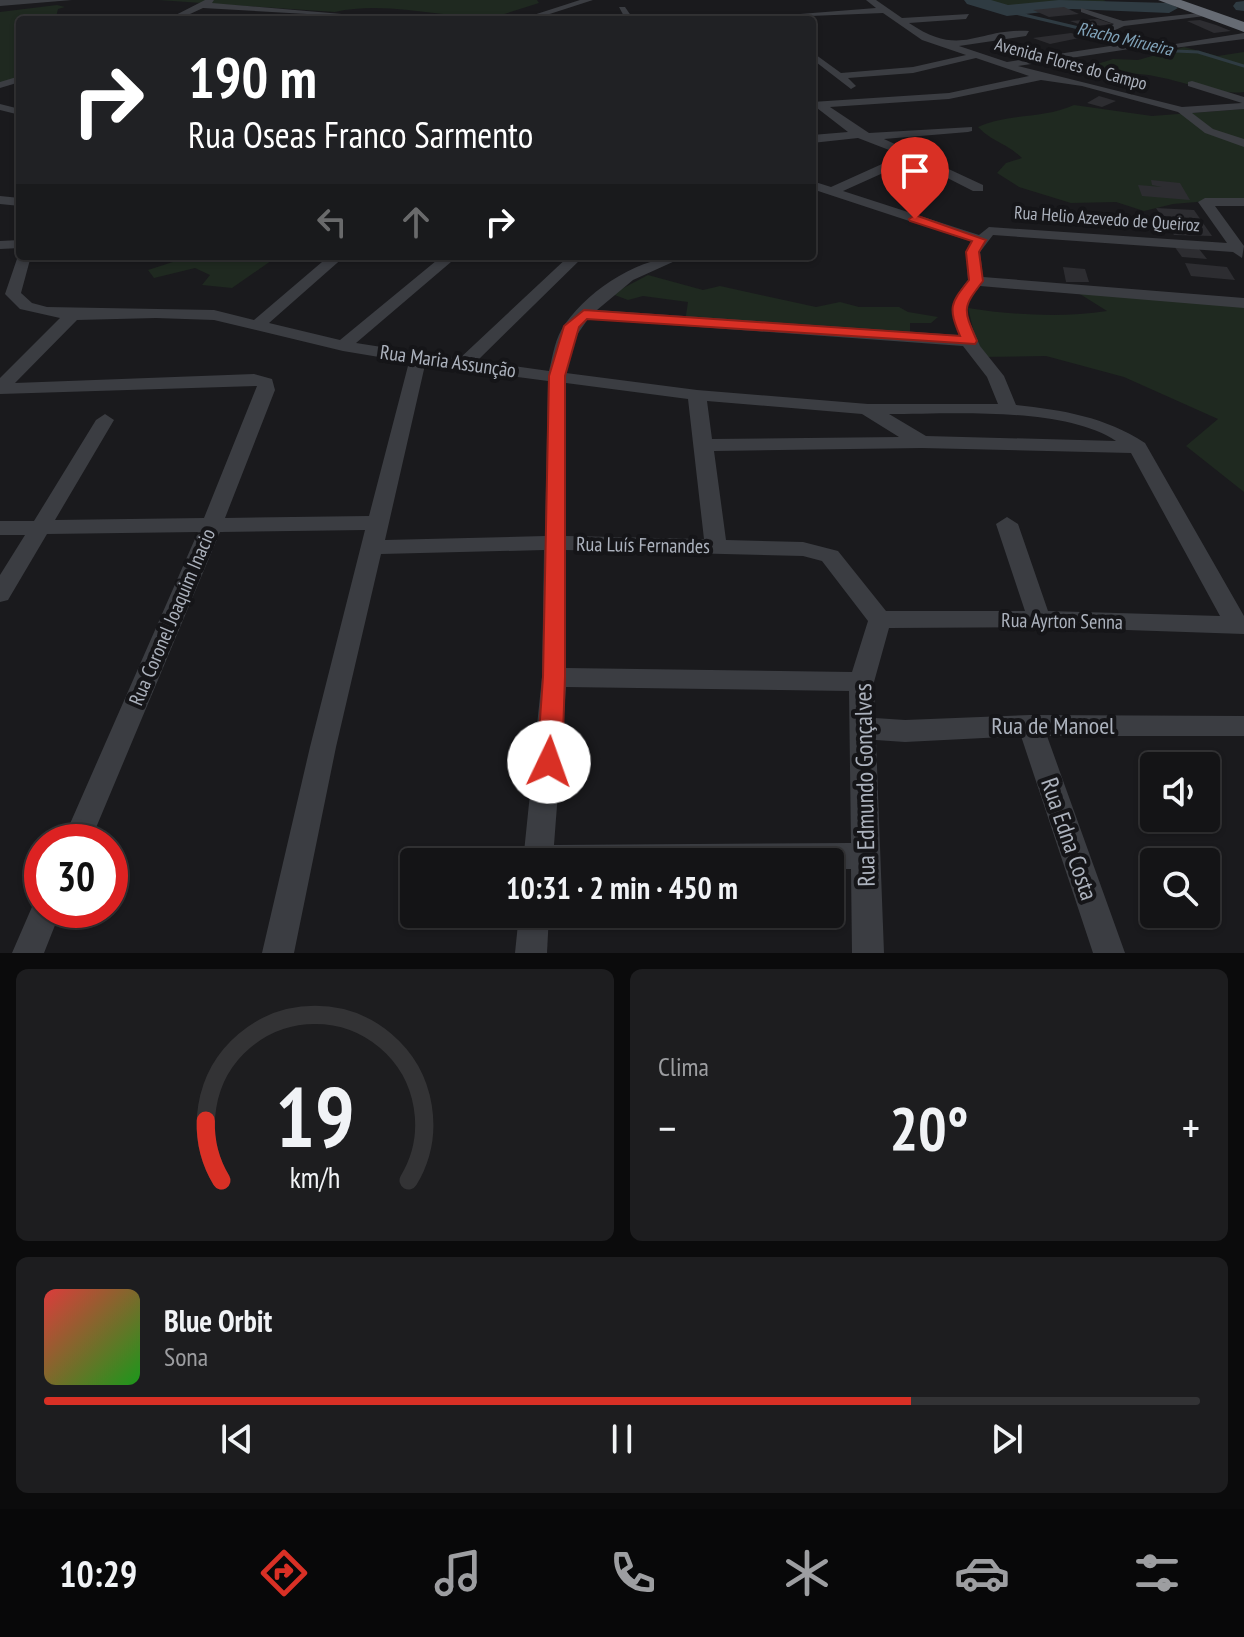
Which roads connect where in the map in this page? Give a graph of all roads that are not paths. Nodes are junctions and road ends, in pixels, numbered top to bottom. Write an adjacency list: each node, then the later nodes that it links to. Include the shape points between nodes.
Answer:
1 (68, 0): 6 (street)
2 (211, 0): 7 (street)
3 (589, 0): 15 (street)
4 (1166, 0): 9 (highway)
5 (872, 1): 8 (street, Avenida Flores do Campo)
6 (0, 3)
7 (200, 5): 13 (street); 14 (street)
8 (886, 5): 17 (street); 19 (street, Avenida Flores do Campo)
9 (1209, 8): 12 (highway); 20 (street); 21 (highway)
10 (622, 9): 16 (street)
11 (1084, 10): 20 (street)
12 (1244, 10)
13 (178, 16)
14 (353, 16)
15 (535, 16)
16 (627, 16)
17 (773, 16)
18 (966, 16): 19 (street)
19 (901, 21): 25 (street, Avenida Flores do Campo)
20 (1122, 24): 22 (street)
21 (1244, 26)
22 (1109, 30)
23 (1026, 33): 25 (street)
24 (1244, 36): 26 (street)
25 (945, 45): 28 (street, Avenida Flores do Campo)
26 (1174, 45)
27 (1154, 46): 30 (street)
28 (977, 56): 30 (street, Avenida Flores do Campo); 31 (street, via 913,70)
29 (816, 57): 31 (street)
30 (1005, 65): 32 (street, Avenida Flores do Campo)
31 (840, 76): 34 (street)
32 (1041, 77): 34 (street, via 949,96); 38 (street, Avenida Flores do Campo)
33 (1192, 84): 35 (street)
34 (869, 101): 36 (street)
35 (1244, 103): 38 (street)
36 (816, 105)
37 (816, 106): 40 (street)
38 (1182, 110): 42 (street, via 1209,131)
39 (968, 129): 40 (street)
40 (863, 135): 41 (street); 43 (street)
41 (816, 139)
42 (1244, 143)
43 (910, 156): 45 (street); 46 (street)
44 (816, 186): 46 (street)
45 (978, 188)
46 (832, 191): 48 (street)
47 (1244, 202): 49 (street, via 1205,202)
48 (980, 240): 49 (street, Rua Helio Azevedo de Queiroz, via 994,231); 55 (street, via 973,252)
49 (1241, 252)
50 (23, 260): 58 (street, Rua Maria Assunção, via 13,294 26,306)
51 (333, 260): 59 (street)
52 (446, 260): 61 (street)
53 (573, 260): 63 (street)
54 (669, 260): 57 (street, via 628,277)
55 (976, 281): 56 (street); 60 (street, via 960,300 958,313)
56 (1244, 303)
57 (584, 314): 60 (street); 64 (street, via 564,342)
58 (73, 315): 59 (street, Rua Maria Assunção, via 214,315); 65 (street)
59 (259, 324): 61 (street, Rua Maria Assunção)
60 (969, 341): 68 (street, via 995,376)
61 (343, 346): 62 (street, Rua Maria Assunção)
62 (418, 359): 63 (street, Rua Maria Assunção); 73 (street)
63 (464, 364): 64 (street, Rua Maria Assunção)
64 (557, 376): 66 (street, Rua Maria Assunção); 78 (street)
65 (0, 388): 75 (street, Rua Coronel Joaquim Inacio, via 254,379 266,383)
66 (697, 395): 67 (street, Rua Maria Assunção); 71 (street)
67 (866, 409): 68 (street); 70 (street, Rua Maria Assunção)
68 (1010, 412): 72 (street, via 1086,420 1124,435)
69 (105, 420): 77 (street)
70 (922, 442): 71 (street, Rua Maria Assunção); 72 (street, Rua Maria Assunção)
71 (703, 445): 79 (street)
72 (1138, 447): 84 (street)
73 (379, 523): 75 (street); 80 (street)
74 (1007, 524): 82 (street)
75 (212, 525): 77 (street); 90 (street, Rua Coronel Joaquim Inacio)
76 (0, 528): 77 (street)
77 (41, 528): 81 (street)
78 (556, 543): 79 (street, Rua Luís Fernandes); 80 (street, Rua Luís Fernandes); 85 (street)
79 (716, 546): 83 (street, Rua Luís Fernandes, via 803,549 830,556)
80 (374, 547): 97 (street)
81 (0, 594)
82 (1039, 619): 83 (street, Rua Ayrton Senna); 84 (street, Rua Ayrton Senna)
83 (880, 620): 86 (street, Rua Edmundo Gonçalves)
84 (1240, 625)
85 (554, 677): 86 (street); 91 (street)
86 (861, 682): 88 (street, Rua Edmundo Gonçalves)
87 (1030, 725): 88 (street, Rua de Manoel); 89 (street, Rua de Manoel); 100 (street, Rua Edna Costa)
88 (861, 728): 93 (street, Rua Edmundo Gonçalves)
89 (1242, 730)
90 (84, 824)
91 (539, 848)
92 (844, 856): 93 (street)
93 (866, 856): 99 (street, Rua Edmundo Gonçalves)
94 (38, 928): 96 (street)
95 (533, 928): 98 (street)
96 (28, 953)
97 (278, 953)
98 (531, 953)
99 (868, 953)
100 (1109, 953)

